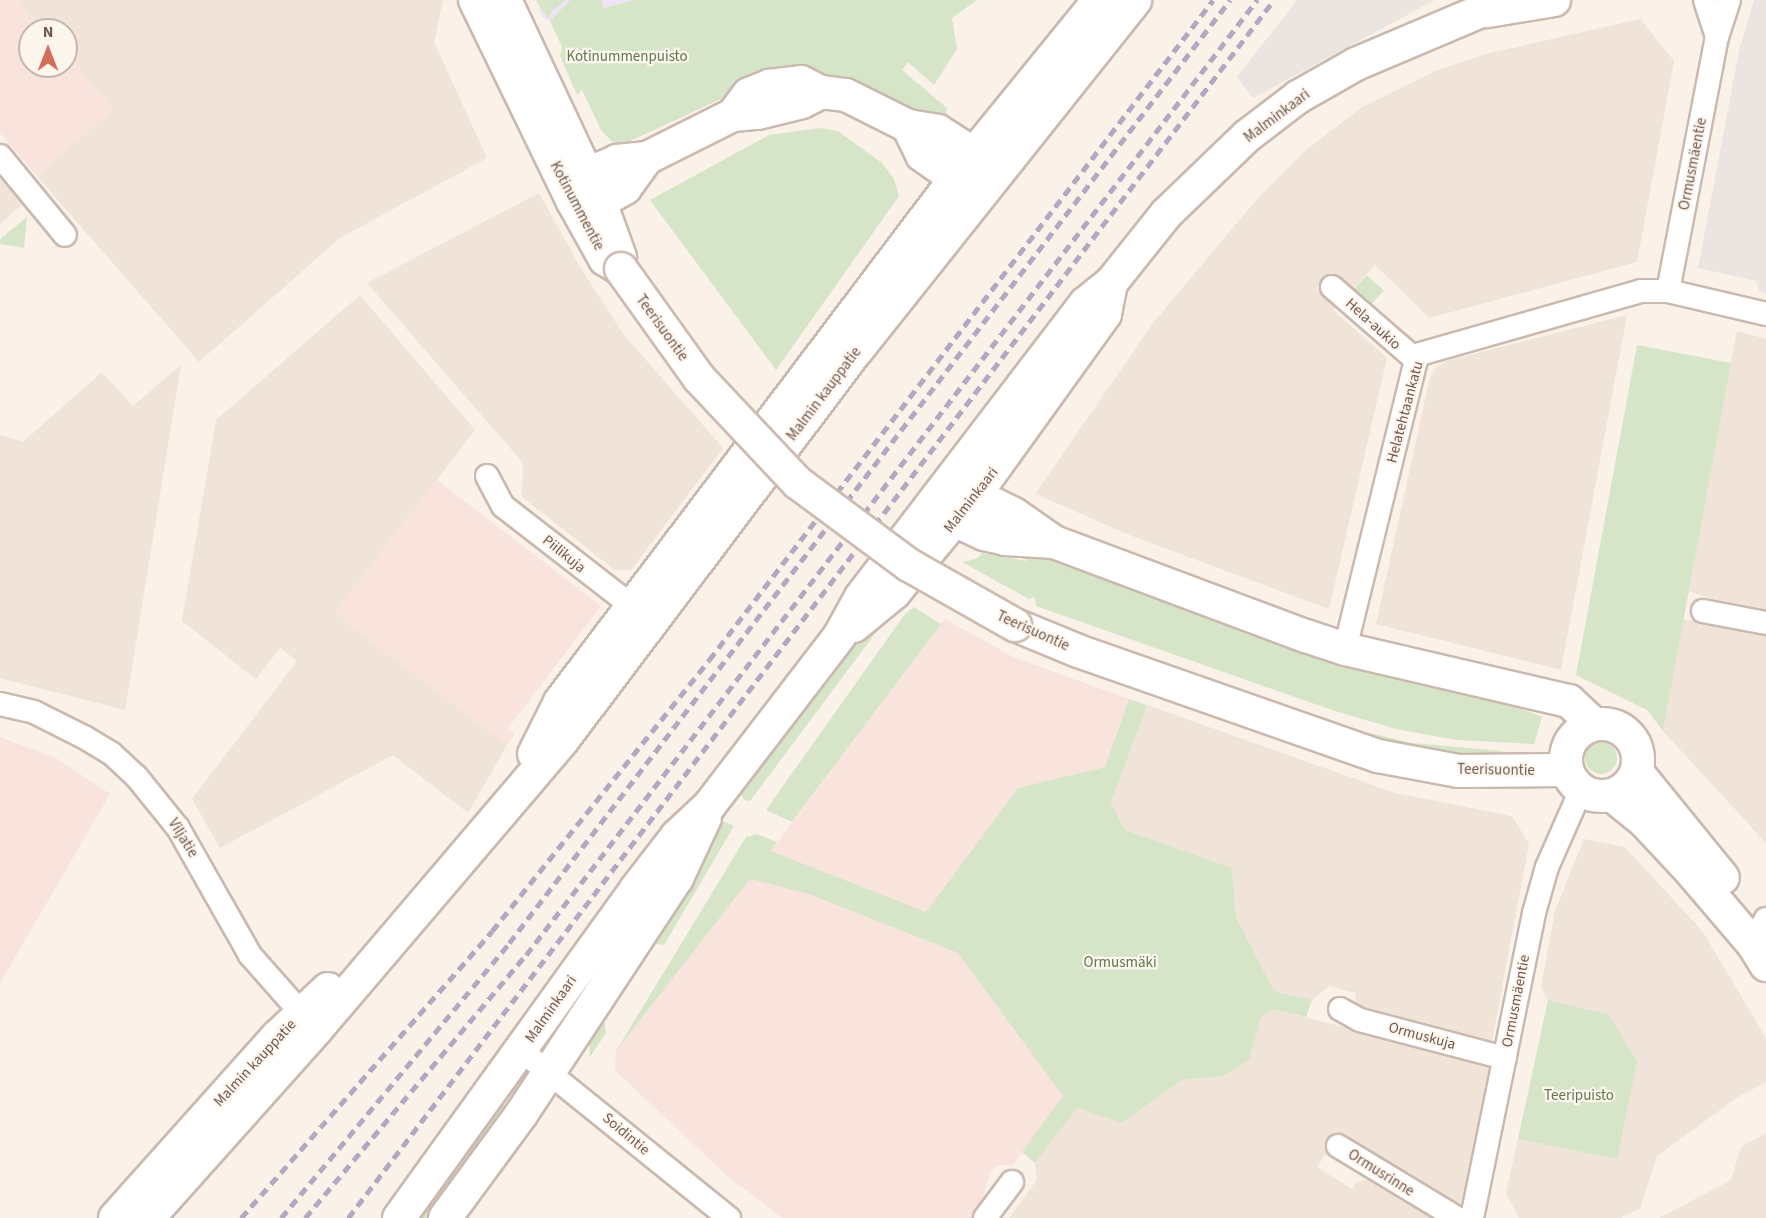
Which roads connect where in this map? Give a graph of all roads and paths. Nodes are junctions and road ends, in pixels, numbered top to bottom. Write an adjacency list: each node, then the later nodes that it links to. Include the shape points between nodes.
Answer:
1 (475, 0): 15 (main road, Kotinummentie)
2 (504, 0): 13 (main road, Kotinummentie)
3 (1099, 0): 12 (main road, Malmin kauppatie)
4 (1135, 0): 14 (main road, Malmin kauppatie)
5 (1554, 0): 8 (main road, Malminkaari)
6 (1704, 0): 9 (street, Ormusmäentie)
7 (1729, 0): 9 (street, Ormusmäentie)
8 (1497, 6): 18 (main road, Malminkaari, via 1356,64 1298,97 1197,182)
9 (1717, 38): 20 (street, Ormusmäentie)
10 (0, 156): 16 (street)
11 (647, 158): 12 (main road, via 733,115 749,94 769,86 801,82 821,92 846,95 908,126 922,155); 13 (main road, via 617,161); 15 (main road, via 632,183)
12 (965, 166): 14 (main road); 29 (main road, Malmin kauppatie)
13 (587, 174): 15 (main road, Kotinummentie)
14 (988, 187): 29 (main road, Malmin kauppatie)
15 (586, 201): 17 (main road, Kotinummentie)
16 (65, 235)
17 (616, 260): 36 (main road, Teerisuontie, bridge, via 699,378 798,483 909,565 1015,625 1078,651 1378,756 1459,771)
18 (1112, 283): 24 (main road, Malminkaari, via 1086,303); 25 (main road, Malminkaari, via 1105,314)
19 (1332, 287): 22 (street, Hela-aukio)
20 (1668, 291): 21 (street, Helatehtaankatu); 22 (street, Helatehtaankatu, via 1641,291 1577,308 1428,349)
21 (1766, 314)
22 (1416, 360): 32 (street, Helatehtaankatu)
23 (487, 476): 29 (street, Piilikuja, via 503,506)
24 (943, 491): 25 (main road); 26 (main road); 31 (main road, Malminkaari, via 861,597)
25 (975, 495): 26 (main road, Malminkaari); 27 (main road, via 1014,514)
26 (956, 521): 27 (main road, via 1005,539); 31 (main road, Malminkaari, via 875,612)
27 (1054, 542): 32 (main road)
28 (1703, 610): 30 (street)
29 (643, 615): 41 (main road, Malmin kauppatie, via 562,741 408,920)
30 (1766, 623)
31 (840, 635): 38 (main road, Malminkaari)
32 (1345, 649): 34 (main road, via 1569,701)
33 (0, 704): 41 (street, Viljatie, via 34,712 84,737 111,753 136,777 178,828 250,955)
34 (1584, 730): 35 (main road, via 1617,726 1637,749); 36 (main road, via 1566,755)
35 (1637, 772): 37 (main road, via 1625,788); 39 (main road, via 1718,871)
36 (1574, 780): 37 (main road, via 1596,796); 43 (street, Ormusmäentie, via 1534,913)
37 (1612, 795): 39 (main road, via 1645,822)
38 (710, 806): 42 (main road, Malminkaari, via 677,836 636,889); 44 (main road, Malminkaari, via 677,878)
39 (1763, 942)
40 (1340, 1009): 43 (street, Ormuskuja, via 1360,1020)
41 (308, 1022): 47 (main road, Malmin kauppatie); 48 (main road, Malmin kauppatie)
42 (522, 1051): 44 (street, Soidintie); 49 (main road, Malminkaari)
43 (1505, 1059): 54 (street, Ormusmäentie)
44 (548, 1072): 50 (main road, Malminkaari); 51 (street, Soidintie)
45 (1338, 1146): 53 (street, Ormusrinne)
46 (1012, 1182): 52 (street)
47 (115, 1218)
48 (148, 1218)
49 (399, 1218)
50 (445, 1218)
51 (729, 1218)
52 (985, 1218)
53 (1457, 1218)
54 (1472, 1218)

